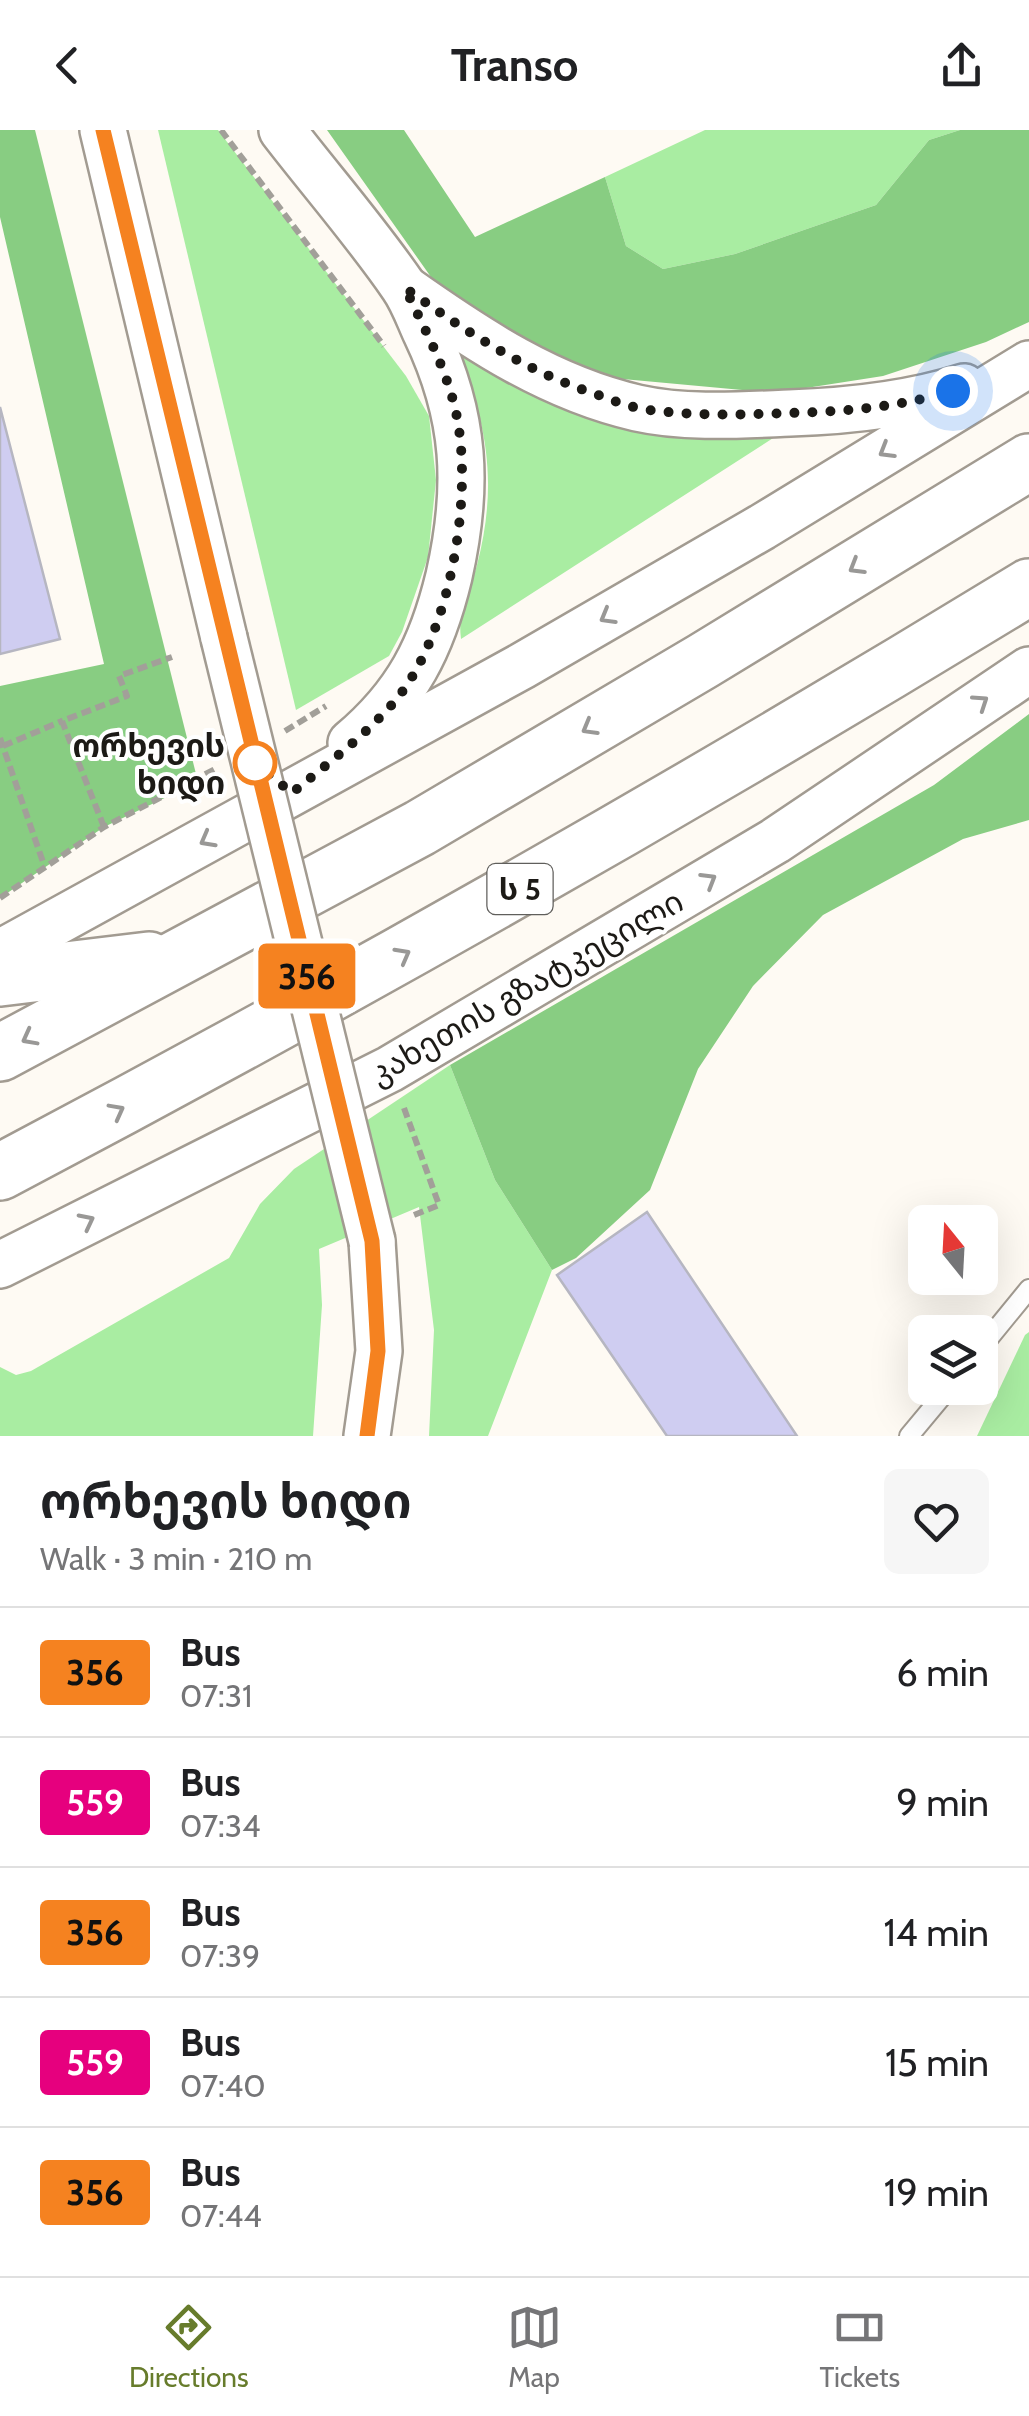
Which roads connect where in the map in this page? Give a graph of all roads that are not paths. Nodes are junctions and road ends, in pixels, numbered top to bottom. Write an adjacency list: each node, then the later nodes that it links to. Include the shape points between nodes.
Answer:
1 (103, 130): 20 (street, bridge, via 372,1241 378,1351)
2 (282, 130): 3 (street)
3 (405, 288): 4 (street, via 523,366 639,408 722,415 828,412 924,400); 10 (street, via 444,372 458,422 463,469 453,556 424,656 396,699)
4 (1029, 363): 10 (street, one-way to 10, via 762,526)
5 (1029, 462): 12 (highway, one-way to 12, via 420,828)
6 (1029, 587): 9 (highway, ს 5)
7 (1029, 625): 9 (highway)
8 (1029, 670): 16 (street, კახეთის გზატკეცილი, one-way to 8, via 390,1070 775,841)
9 (788, 734): 15 (highway, ს 5, one-way to 9, via 426,943)
10 (292, 793): 11 (street, one-way to 11)
11 (0, 953)
12 (182, 957): 13 (highway); 14 (highway, one-way to 14)
13 (0, 978)
14 (0, 1054)
15 (0, 1172)
16 (0, 1265)
17 (1029, 1289): 18 (lane)
18 (998, 1327)
19 (935, 1405): 21 (lane)
20 (367, 1436)
21 (909, 1436)

